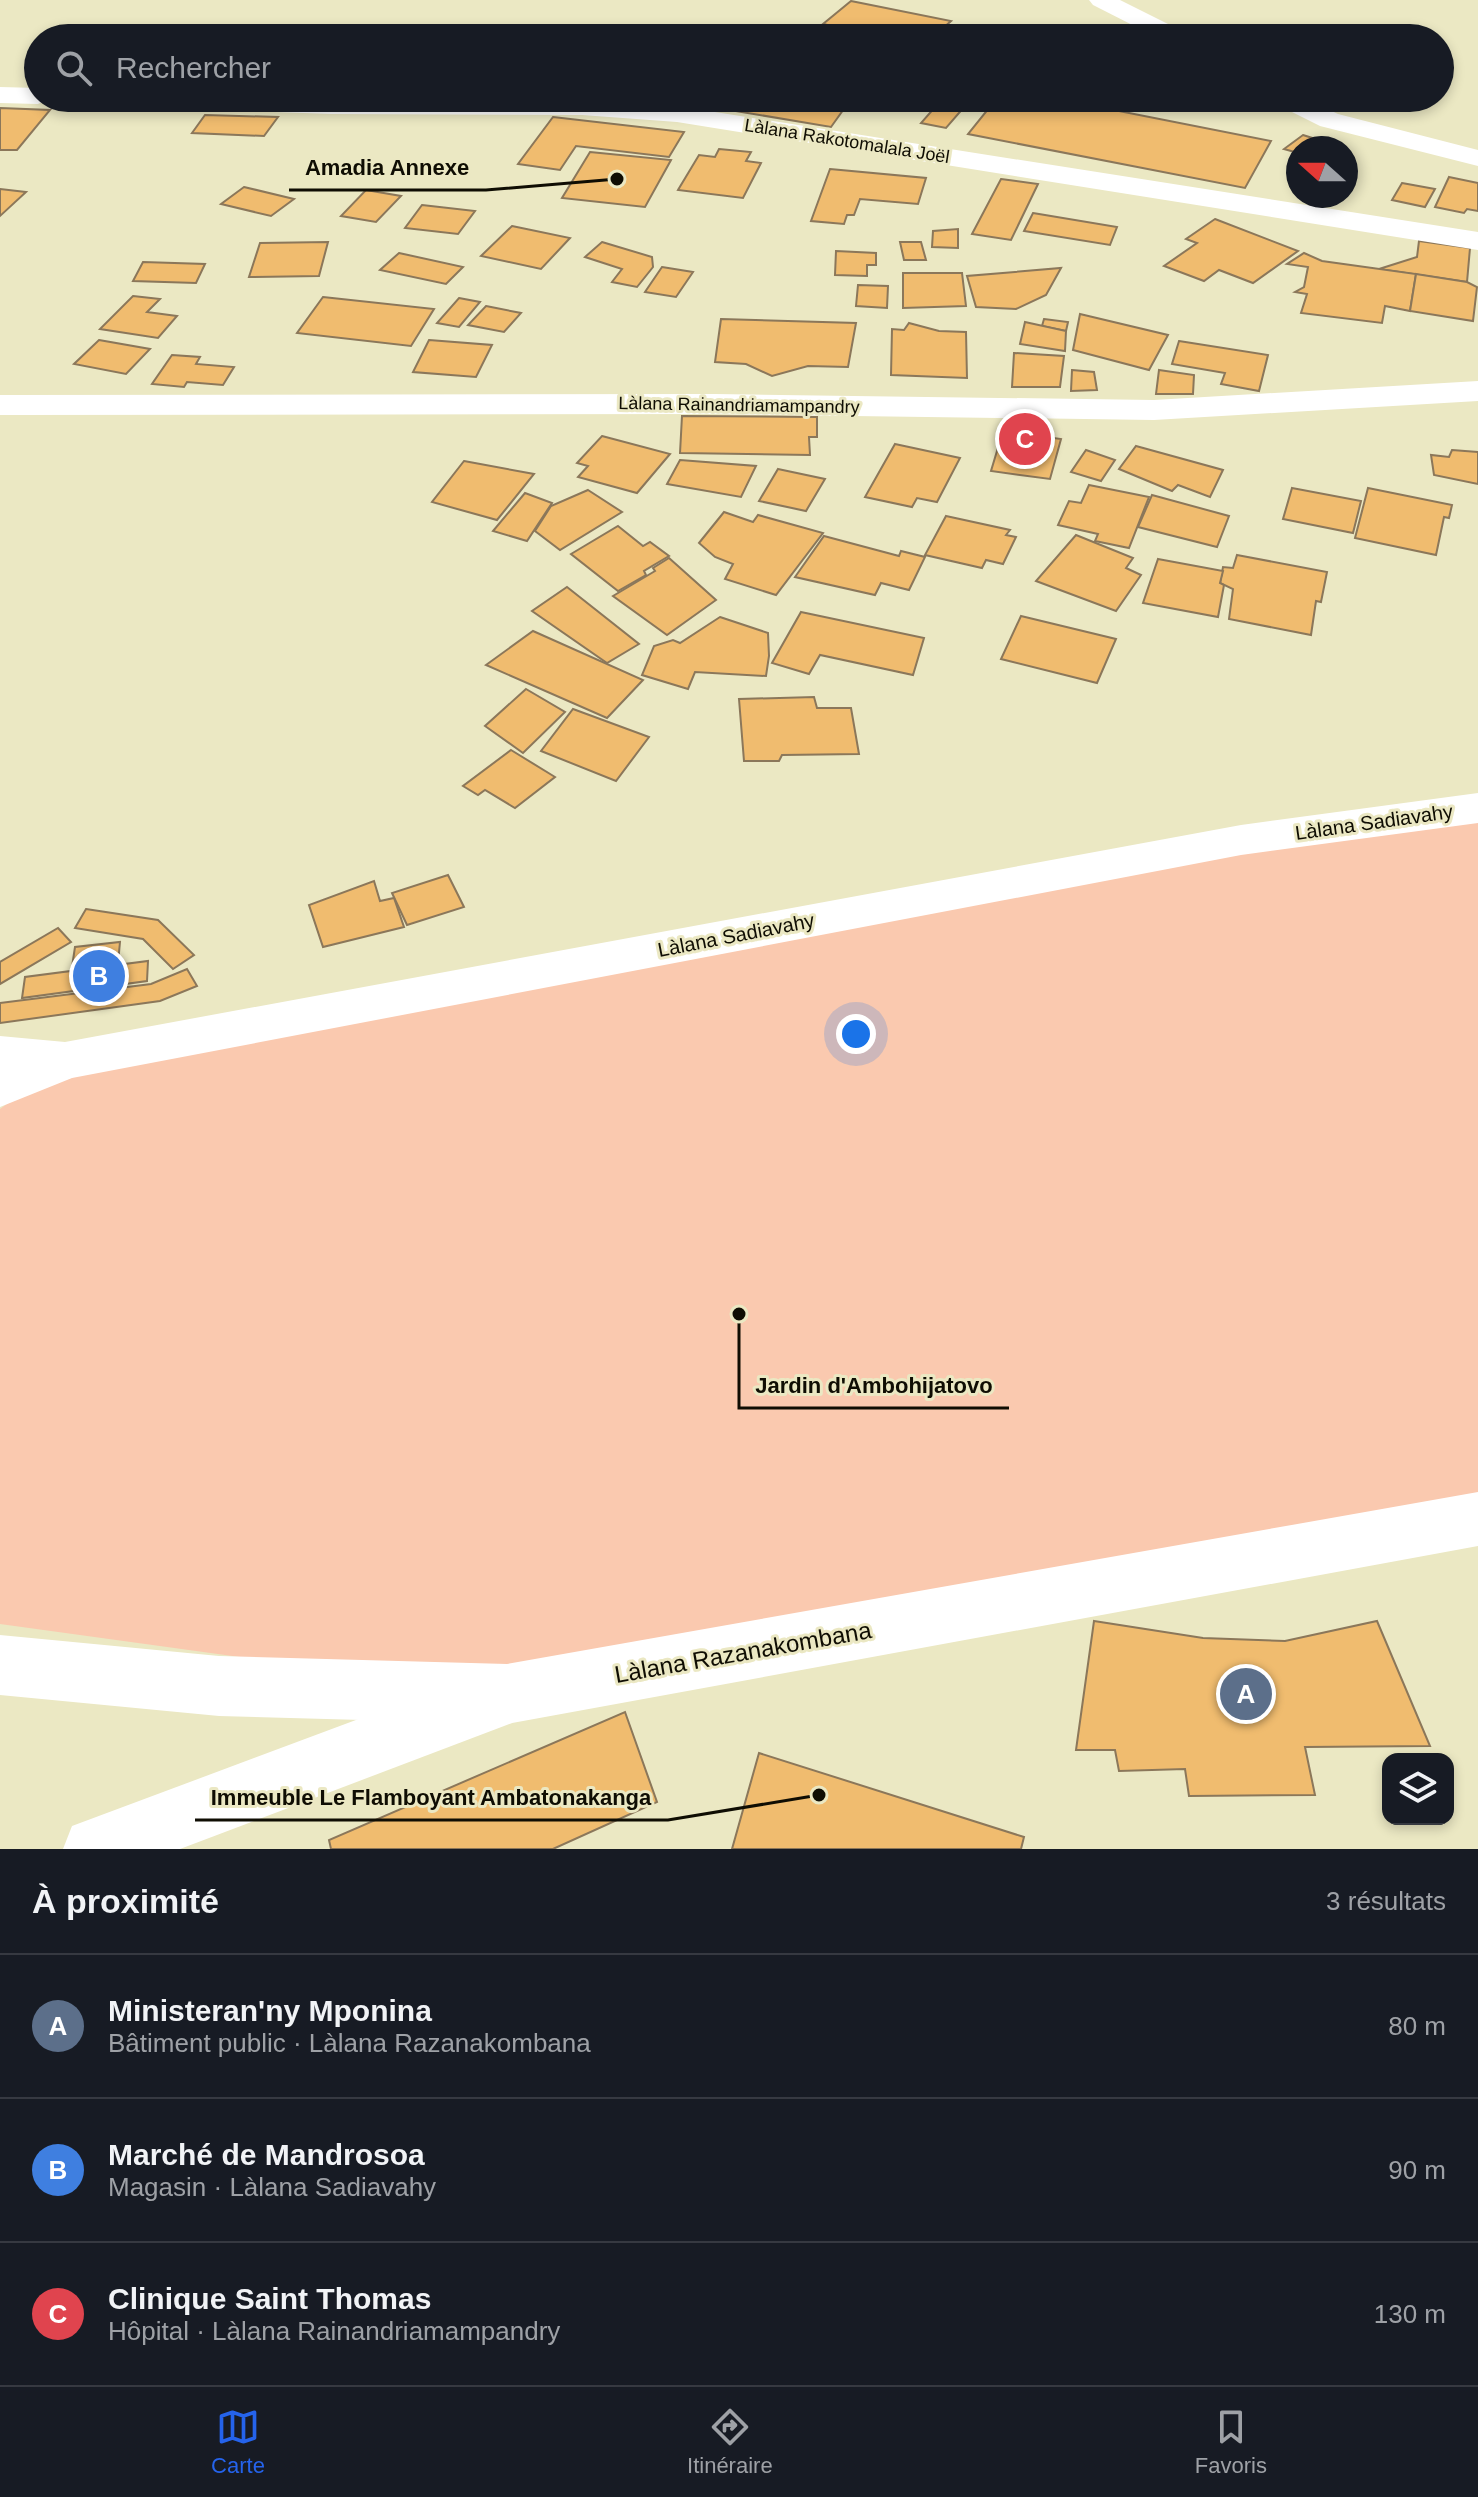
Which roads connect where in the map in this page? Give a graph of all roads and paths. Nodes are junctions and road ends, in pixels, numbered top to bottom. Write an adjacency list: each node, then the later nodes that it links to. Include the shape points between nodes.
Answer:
1 (1101, 0): 2 (street)
2 (1149, 24)
3 (0, 95): 4 (street)
4 (24, 96)
5 (650, 112): 8 (street, Làlana Rakotomalala Joël)
6 (1312, 112): 7 (street)
7 (1478, 158)
8 (1478, 241)
9 (1478, 391): 10 (street, Làlana Rainandriamampandry, via 1154,410 700,404)
10 (0, 405)
11 (1478, 808): 13 (street, Làlana Sadiavahy, via 1241,840)
12 (0, 1055): 13 (street)
13 (65, 1061): 14 (street, Làlana Sadiavahy)
14 (0, 1088)
15 (1478, 1519): 17 (street, Làlana Razanakombana)
16 (0, 1665): 17 (street, Làlana Razanakombana, via 219,1686)
17 (507, 1694): 18 (street)
18 (95, 1849)

